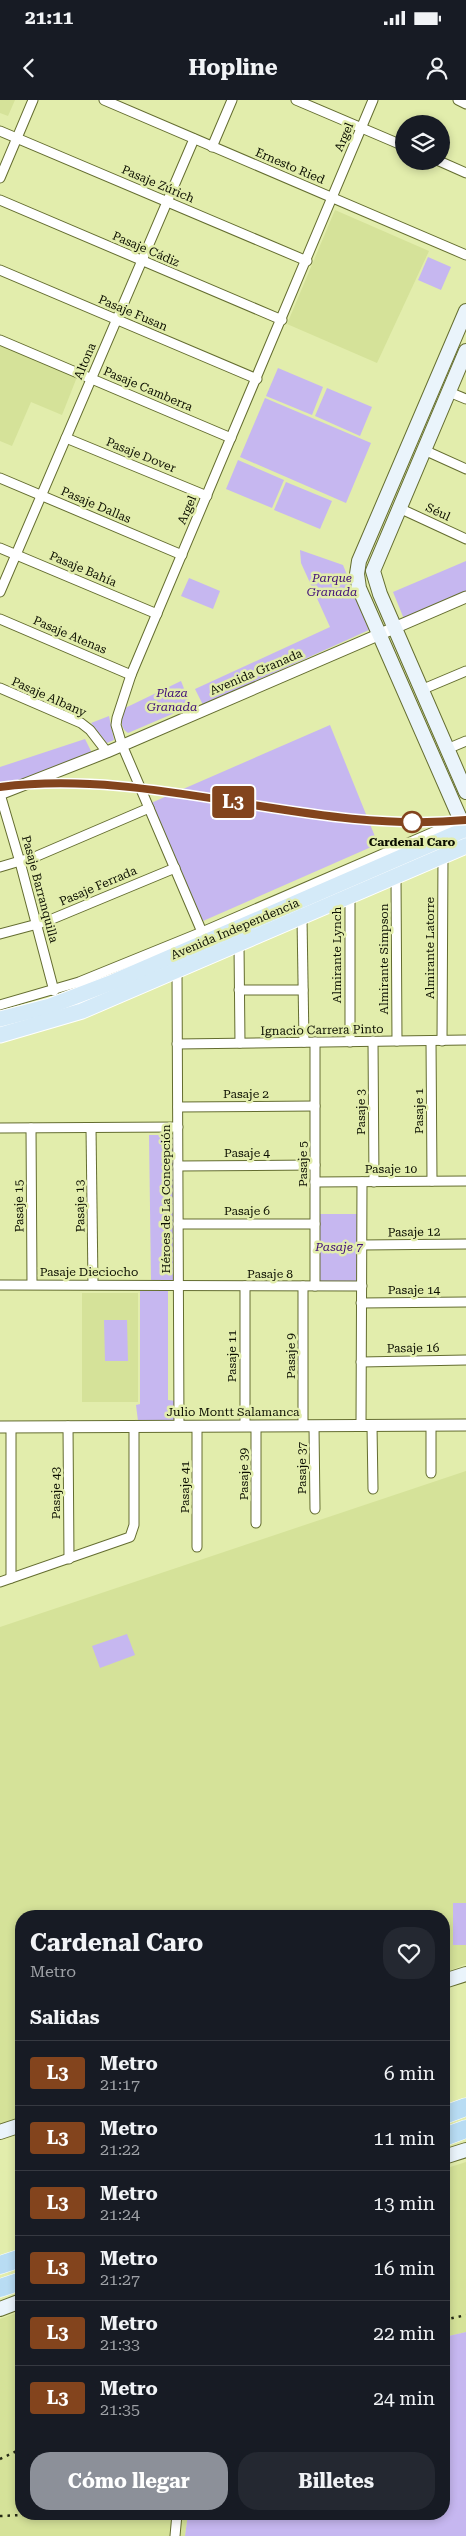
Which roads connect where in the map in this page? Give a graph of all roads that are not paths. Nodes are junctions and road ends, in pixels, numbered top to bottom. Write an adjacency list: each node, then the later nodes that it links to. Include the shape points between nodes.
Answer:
1 (33, 100): 10 (street)
2 (104, 100): 11 (street, Ernesto Ried)
3 (232, 100): 13 (street)
4 (296, 100): 8 (street)
5 (373, 100): 8 (street, Argel)
6 (458, 100): 7 (street)
7 (466, 104)
8 (362, 128): 12 (street); 17 (street, Argel)
9 (0, 131): 10 (street, Pasaje Zúrich)
10 (17, 138): 16 (street); 19 (street, Pasaje Zúrich)
11 (194, 139): 13 (street, Ernesto Ried); 19 (street, Altona)
12 (395, 142)
13 (212, 147): 17 (street, Ernesto Ried)
14 (450, 166): 15 (street)
15 (466, 173)
16 (0, 178)
17 (334, 198): 20 (street, Ernesto Ried); 22 (street, Argel)
18 (0, 200): 21 (street, Pasaje Cádiz)
19 (167, 202): 21 (street, Altona); 22 (street, Pasaje Zúrich)
20 (466, 255)
21 (142, 260): 25 (street, Altona); 26 (street, Pasaje Cádiz)
22 (307, 261): 26 (street, Argel)
23 (0, 270): 25 (street, Pasaje Fusan)
24 (466, 311): 50 (main road, via 357,567 359,588)
25 (117, 319): 29 (street, Altona); 30 (street, Pasaje Fusan)
26 (282, 320): 30 (street, Argel)
27 (0, 340): 29 (street, Pasaje Camberra)
28 (466, 351): 31 (main road)
29 (91, 378): 33 (street, Altona); 34 (street, Pasaje Camberra)
30 (257, 379): 34 (street, Argel)
31 (449, 392): 32 (street); 35 (main road)
32 (466, 399)
33 (66, 438): 38 (street, Altona); 39 (street, Pasaje Dover)
34 (232, 438): 39 (street, Argel)
35 (424, 450): 36 (street); 40 (main road)
36 (466, 469)
37 (0, 478): 38 (street, Pasaje Dallas)
38 (41, 495): 43 (street, Altona); 44 (street, Pasaje Dallas)
39 (207, 496): 44 (street, Argel)
40 (399, 508): 41 (street, Séul); 49 (main road, via 373,571)
41 (466, 538)
42 (0, 548): 43 (street, Pasaje Bahía)
43 (16, 554): 45 (street, Altona); 47 (street, Pasaje Bahía)
44 (182, 555): 47 (street, Argel)
45 (0, 592)
46 (466, 597): 49 (street, Avenida Granada)
47 (157, 614): 52 (street, Argel)
48 (0, 619): 52 (street, Pasaje Atenas)
49 (394, 628): 50 (street, Avenida Granada); 54 (main road)
50 (378, 634): 57 (main road); 58 (street, Avenida Granada)
51 (466, 671): 54 (street)
52 (131, 675): 58 (street, Argel, via 116,725)
53 (0, 688): 60 (street, Pasaje Albany, via 81,723)
54 (421, 690): 55 (main road)
55 (441, 735): 57 (main road, via 431,734); 59 (main road)
56 (466, 740): 59 (street)
57 (426, 742): 64 (main road)
58 (122, 745): 60 (street, Avenida Granada); 63 (street, Argel)
59 (447, 749): 61 (main road)
60 (107, 752): 62 (street, Avenida Granada)
61 (466, 792)
62 (0, 794): 67 (street, Pasaje Barranquilla)
63 (149, 808): 67 (street); 69 (street, Argel)
64 (465, 826): 74 (street, Avenida Independencia); 82 (main road, Avenida Independencia, via 113,982 58,1003)
65 (466, 846): 66 (main road, Avenida Independencia)
66 (443, 856): 70 (main road, Avenida Independencia); 88 (street, Almirante Latorre)
67 (20, 862): 68 (street); 73 (street, Pasaje Barranquilla)
68 (0, 868)
69 (175, 868): 73 (street, Pasaje Ferrada); 74 (street, Argel)
70 (396, 877): 71 (main road, Avenida Independencia); 86 (street, Almirante Simpson)
71 (350, 897): 72 (main road, Avenida Independencia); 91 (street, Almirante Lynch)
72 (302, 918): 76 (main road, Avenida Independencia); 79 (street)
73 (37, 924): 75 (street, Pasaje Ferrada); 80 (street, Pasaje Barranquilla)
74 (202, 932): 80 (street, Avenida Independencia)
75 (0, 934)
76 (239, 945): 77 (main road, Avenida Independencia); 78 (street)
77 (177, 971): 83 (main road, Avenida Independencia, via 82,1011); 93 (street, Héroes de La Concepción)
78 (239, 990): 79 (street); 92 (street)
79 (303, 990): 89 (street)
80 (54, 991): 81 (street, Avenida Independencia)
81 (0, 1005)
82 (0, 1019)
83 (0, 1034)
84 (466, 1040): 88 (street, Ignacio Carrera Pinto)
85 (373, 1041): 86 (street, Ignacio Carrera Pinto); 91 (street, Ignacio Carrera Pinto); 106 (street, Pasaje 3)
86 (397, 1041): 87 (street, Ignacio Carrera Pinto)
87 (431, 1041): 88 (street, Ignacio Carrera Pinto); 102 (street, Pasaje 1)
88 (442, 1041)
89 (304, 1042): 90 (street, Ignacio Carrera Pinto); 92 (street, Ignacio Carrera Pinto)
90 (315, 1042): 91 (street, Ignacio Carrera Pinto); 94 (street, Pasaje 5)
91 (350, 1042)
92 (240, 1043): 93 (street, Ignacio Carrera Pinto)
93 (178, 1044): 95 (street, Héroes de La Concepción)
94 (315, 1106): 95 (street, Pasaje 2); 100 (street, Pasaje 5)
95 (178, 1107): 96 (street, Héroes de La Concepción)
96 (178, 1127): 99 (street); 101 (street, Héroes de La Concepción)
97 (0, 1128): 98 (street)
98 (31, 1128): 99 (street); 111 (street, Pasaje 15)
99 (91, 1128): 112 (street, Pasaje 13)
100 (315, 1165): 101 (street, Pasaje 4); 104 (street, Pasaje 5)
101 (178, 1166): 107 (street, Héroes de La Concepción)
102 (432, 1181): 103 (street, Pasaje 10); 106 (street, Pasaje 10)
103 (466, 1181)
104 (315, 1182): 105 (street, Pasaje 10); 108 (street, Pasaje 5)
105 (362, 1182): 106 (street, Pasaje 10); 110 (street)
106 (374, 1182)
107 (178, 1224): 108 (street, Pasaje 6); 114 (street, Héroes de La Concepción)
108 (315, 1224): 117 (street, Pasaje 5)
109 (466, 1244): 110 (street, Pasaje 12)
110 (362, 1245): 118 (street)
111 (32, 1284): 112 (street, Pasaje Dieciocho); 113 (street, Pasaje Dieciocho)
112 (93, 1284): 114 (street, Pasaje Dieciocho)
113 (0, 1285)
114 (178, 1285): 115 (street, Pasaje 8); 126 (street, Héroes de La Concepción)
115 (245, 1286): 116 (street, Pasaje 8); 128 (street, Pasaje 11)
116 (303, 1286): 117 (street, Pasaje 8); 129 (street, Pasaje 9)
117 (316, 1286): 118 (street, Pasaje 8)
118 (362, 1286): 120 (street)
119 (466, 1302): 120 (street, Pasaje 14)
120 (362, 1303): 122 (street)
121 (466, 1360): 122 (street, Pasaje 16)
122 (361, 1362): 130 (street)
123 (466, 1425): 132 (street, Julio Montt Salamanca)
124 (68, 1426): 125 (street, Julio Montt Salamanca); 131 (street, Julio Montt Salamanca); 138 (street, Pasaje 43)
125 (134, 1426): 126 (street, Julio Montt Salamanca); 138 (street, via 133,1532 124,1540)
126 (179, 1426): 127 (street, Julio Montt Salamanca)
127 (197, 1426): 128 (street, Julio Montt Salamanca); 137 (street, Pasaje 41)
128 (250, 1426): 129 (street, Julio Montt Salamanca); 136 (street, Pasaje 39)
129 (309, 1426): 130 (street, Julio Montt Salamanca); 135 (street, Pasaje 37)
130 (366, 1426): 132 (street, Julio Montt Salamanca); 134 (street)
131 (6, 1427): 139 (street)
132 (431, 1430): 133 (street)
133 (431, 1473)
134 (372, 1489)
135 (315, 1509)
136 (256, 1523)
137 (197, 1547)
138 (69, 1559): 139 (street)
139 (11, 1578): 140 (street)
140 (0, 1582)
141 (466, 1974): 142 (main road)
142 (450, 1979)
143 (466, 2107): 144 (highway)
144 (450, 2113)
145 (15, 2127): 147 (main road)
146 (466, 2129): 148 (highway)
147 (0, 2132)
148 (450, 2135)
149 (466, 2150): 150 (main road)
150 (450, 2155)
151 (15, 2260): 152 (highway)
152 (0, 2265)
153 (15, 2283): 154 (highway)
154 (0, 2288)
155 (15, 2291): 156 (highway)
156 (0, 2294)
157 (15, 2303): 158 (main road)
158 (0, 2309)
159 (176, 2520): 160 (street)
160 (175, 2536)

